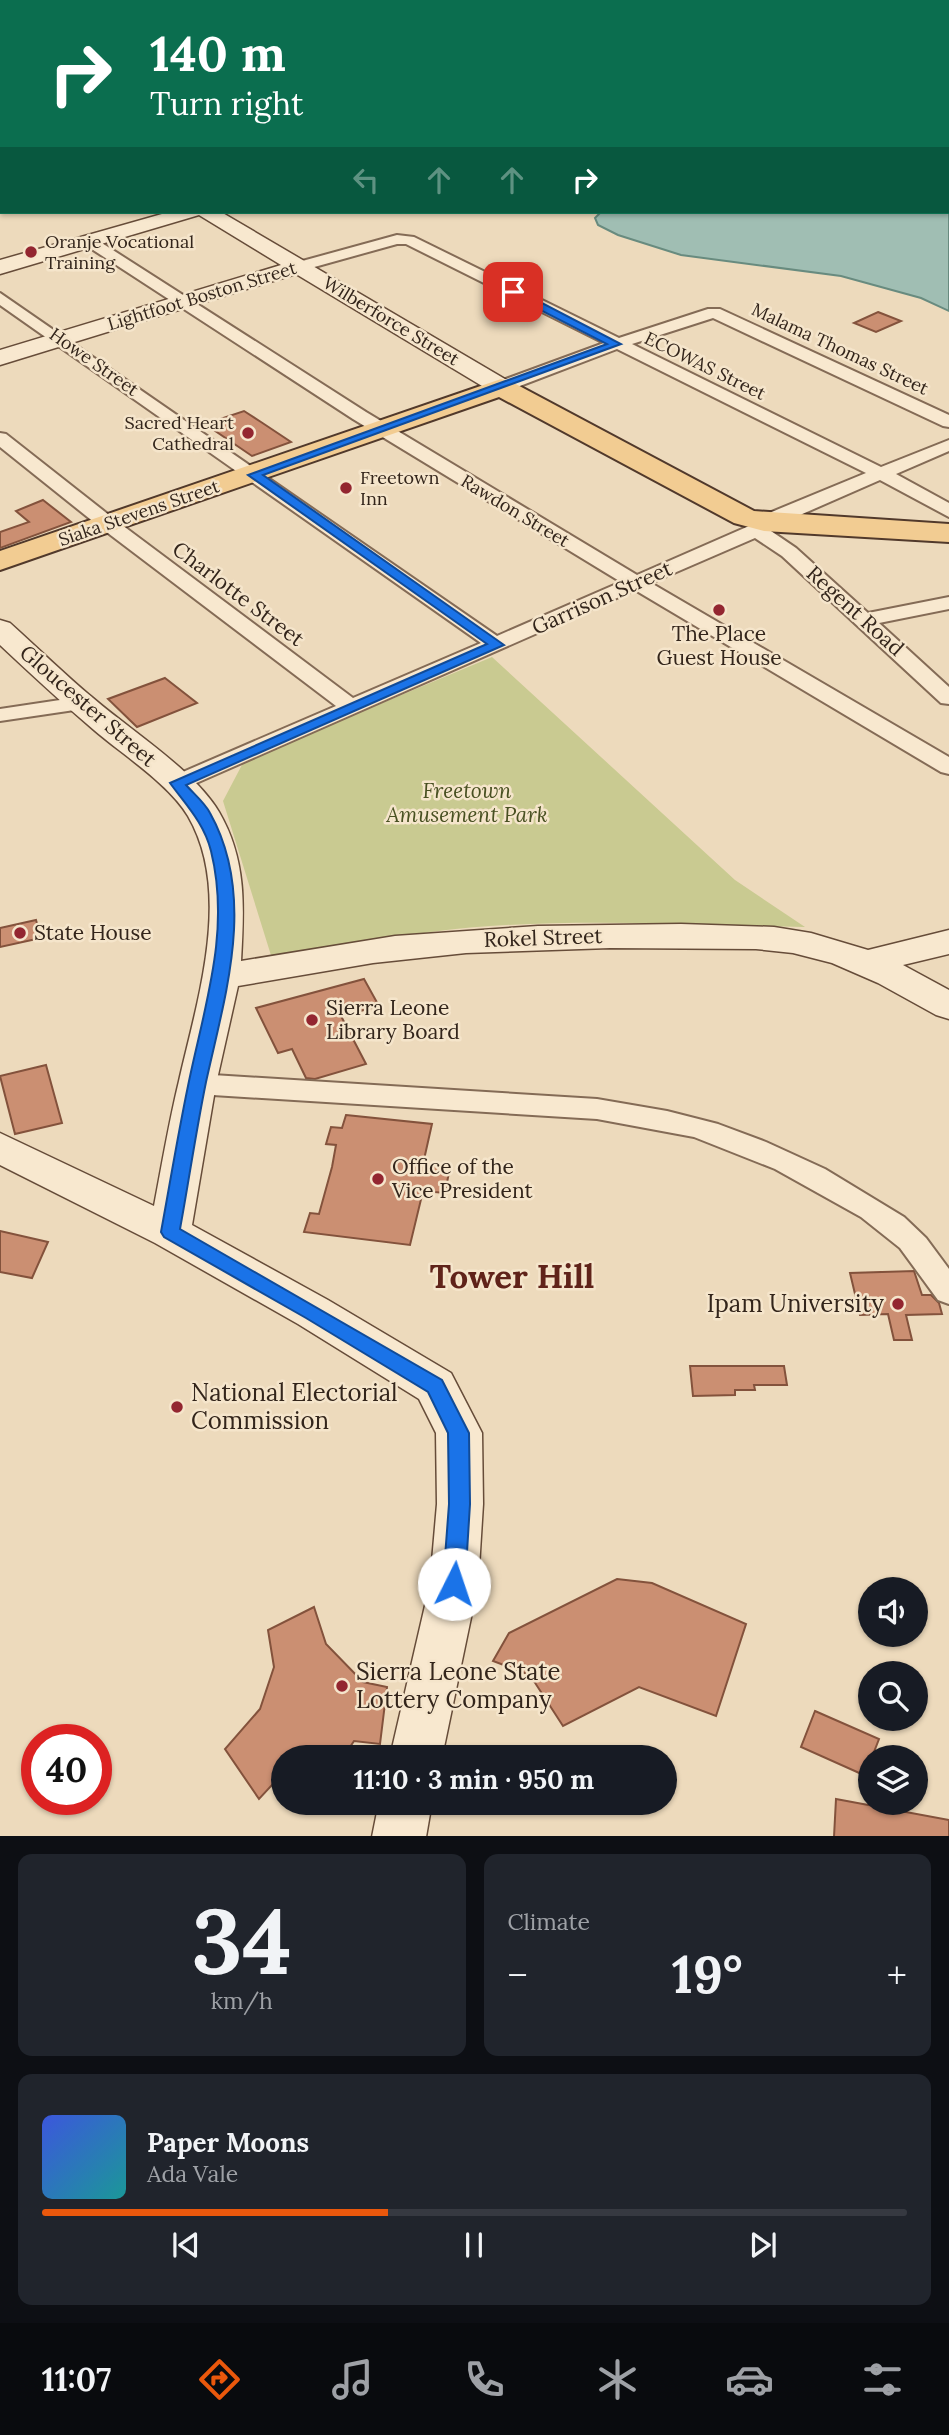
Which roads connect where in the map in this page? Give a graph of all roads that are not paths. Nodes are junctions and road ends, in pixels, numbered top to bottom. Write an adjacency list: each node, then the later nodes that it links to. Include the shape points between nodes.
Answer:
1 (184, 214): 4 (main road)
2 (210, 214): 5 (main road, Wilberforce Street)
3 (405, 239): 5 (street, Lightfoot Boston Street); 11 (street, ECOWAS Street)
4 (89, 241): 6 (main road); 8 (street, Rawdon Street)
5 (300, 266): 8 (main road, Lightfoot Boston Street); 13 (main road, Wilberforce Street)
6 (0, 267)
7 (0, 298): 10 (street, Howe Street)
8 (182, 303): 10 (main road, Lightfoot Boston Street); 15 (street, Rawdon Street)
9 (714, 312): 11 (street, Siaka Stevens Street); 14 (street, Malama Thomas Street)
10 (61, 339): 12 (main road, Lightfoot Boston Street); 19 (street, Howe Street)
11 (616, 344): 13 (street, Siaka Stevens Street); 18 (street, ECOWAS Street)
12 (0, 358)
13 (500, 387): 15 (main road, Siaka Stevens Street); 22 (main road, Wilberforce Street)
14 (949, 422)
15 (378, 429): 19 (main road, Siaka Stevens Street); 25 (street, Rawdon Street)
16 (0, 438): 21 (street, Charlotte Street)
17 (949, 445): 18 (street, Garrison Street)
18 (880, 473): 20 (street, ECOWAS Street); 22 (street, Garrison Street)
19 (254, 475): 21 (main road, Siaka Stevens Street); 29 (street, Howe Street)
20 (949, 511)
21 (107, 523): 24 (main road, Siaka Stevens Street); 32 (street, Charlotte Street)
22 (760, 526): 23 (main road, Wilberforce Street, via 809,523); 25 (street, Garrison Street); 27 (street, Regent Road)
23 (949, 533)
24 (0, 561)
25 (636, 583): 29 (street, Garrison Street); 34 (street, Rawdon Street)
26 (949, 603): 27 (street)
27 (866, 620): 30 (street, Regent Road)
28 (0, 629): 31 (main road, Gloucester Street)
29 (497, 645): 32 (street, Garrison Street)
30 (949, 698)
31 (80, 703): 33 (street); 35 (main road, Gloucester Street)
32 (351, 707): 35 (street, Garrison Street)
33 (0, 715)
34 (949, 766)
35 (177, 783): 38 (main road, Gloucester Street, via 203,813 218,849 227,898)
36 (949, 942): 37 (main road)
37 (864, 963): 38 (main road, Rokel Street, via 786,940 572,936 392,948); 39 (main road, Rokel Street)
38 (222, 977): 40 (main road, Gloucester Street)
39 (949, 1006)
40 (197, 1084): 42 (main road, Gloucester Street); 43 (street, via 597,1109 710,1132 769,1156 881,1215 910,1240)
41 (0, 1148): 42 (main road)
42 (170, 1232): 44 (main road, via 435,1386 458,1433 460,1504 454,1584)
43 (949, 1292)
44 (419, 1745)
45 (403, 1815): 46 (main road)
46 (399, 1836)

